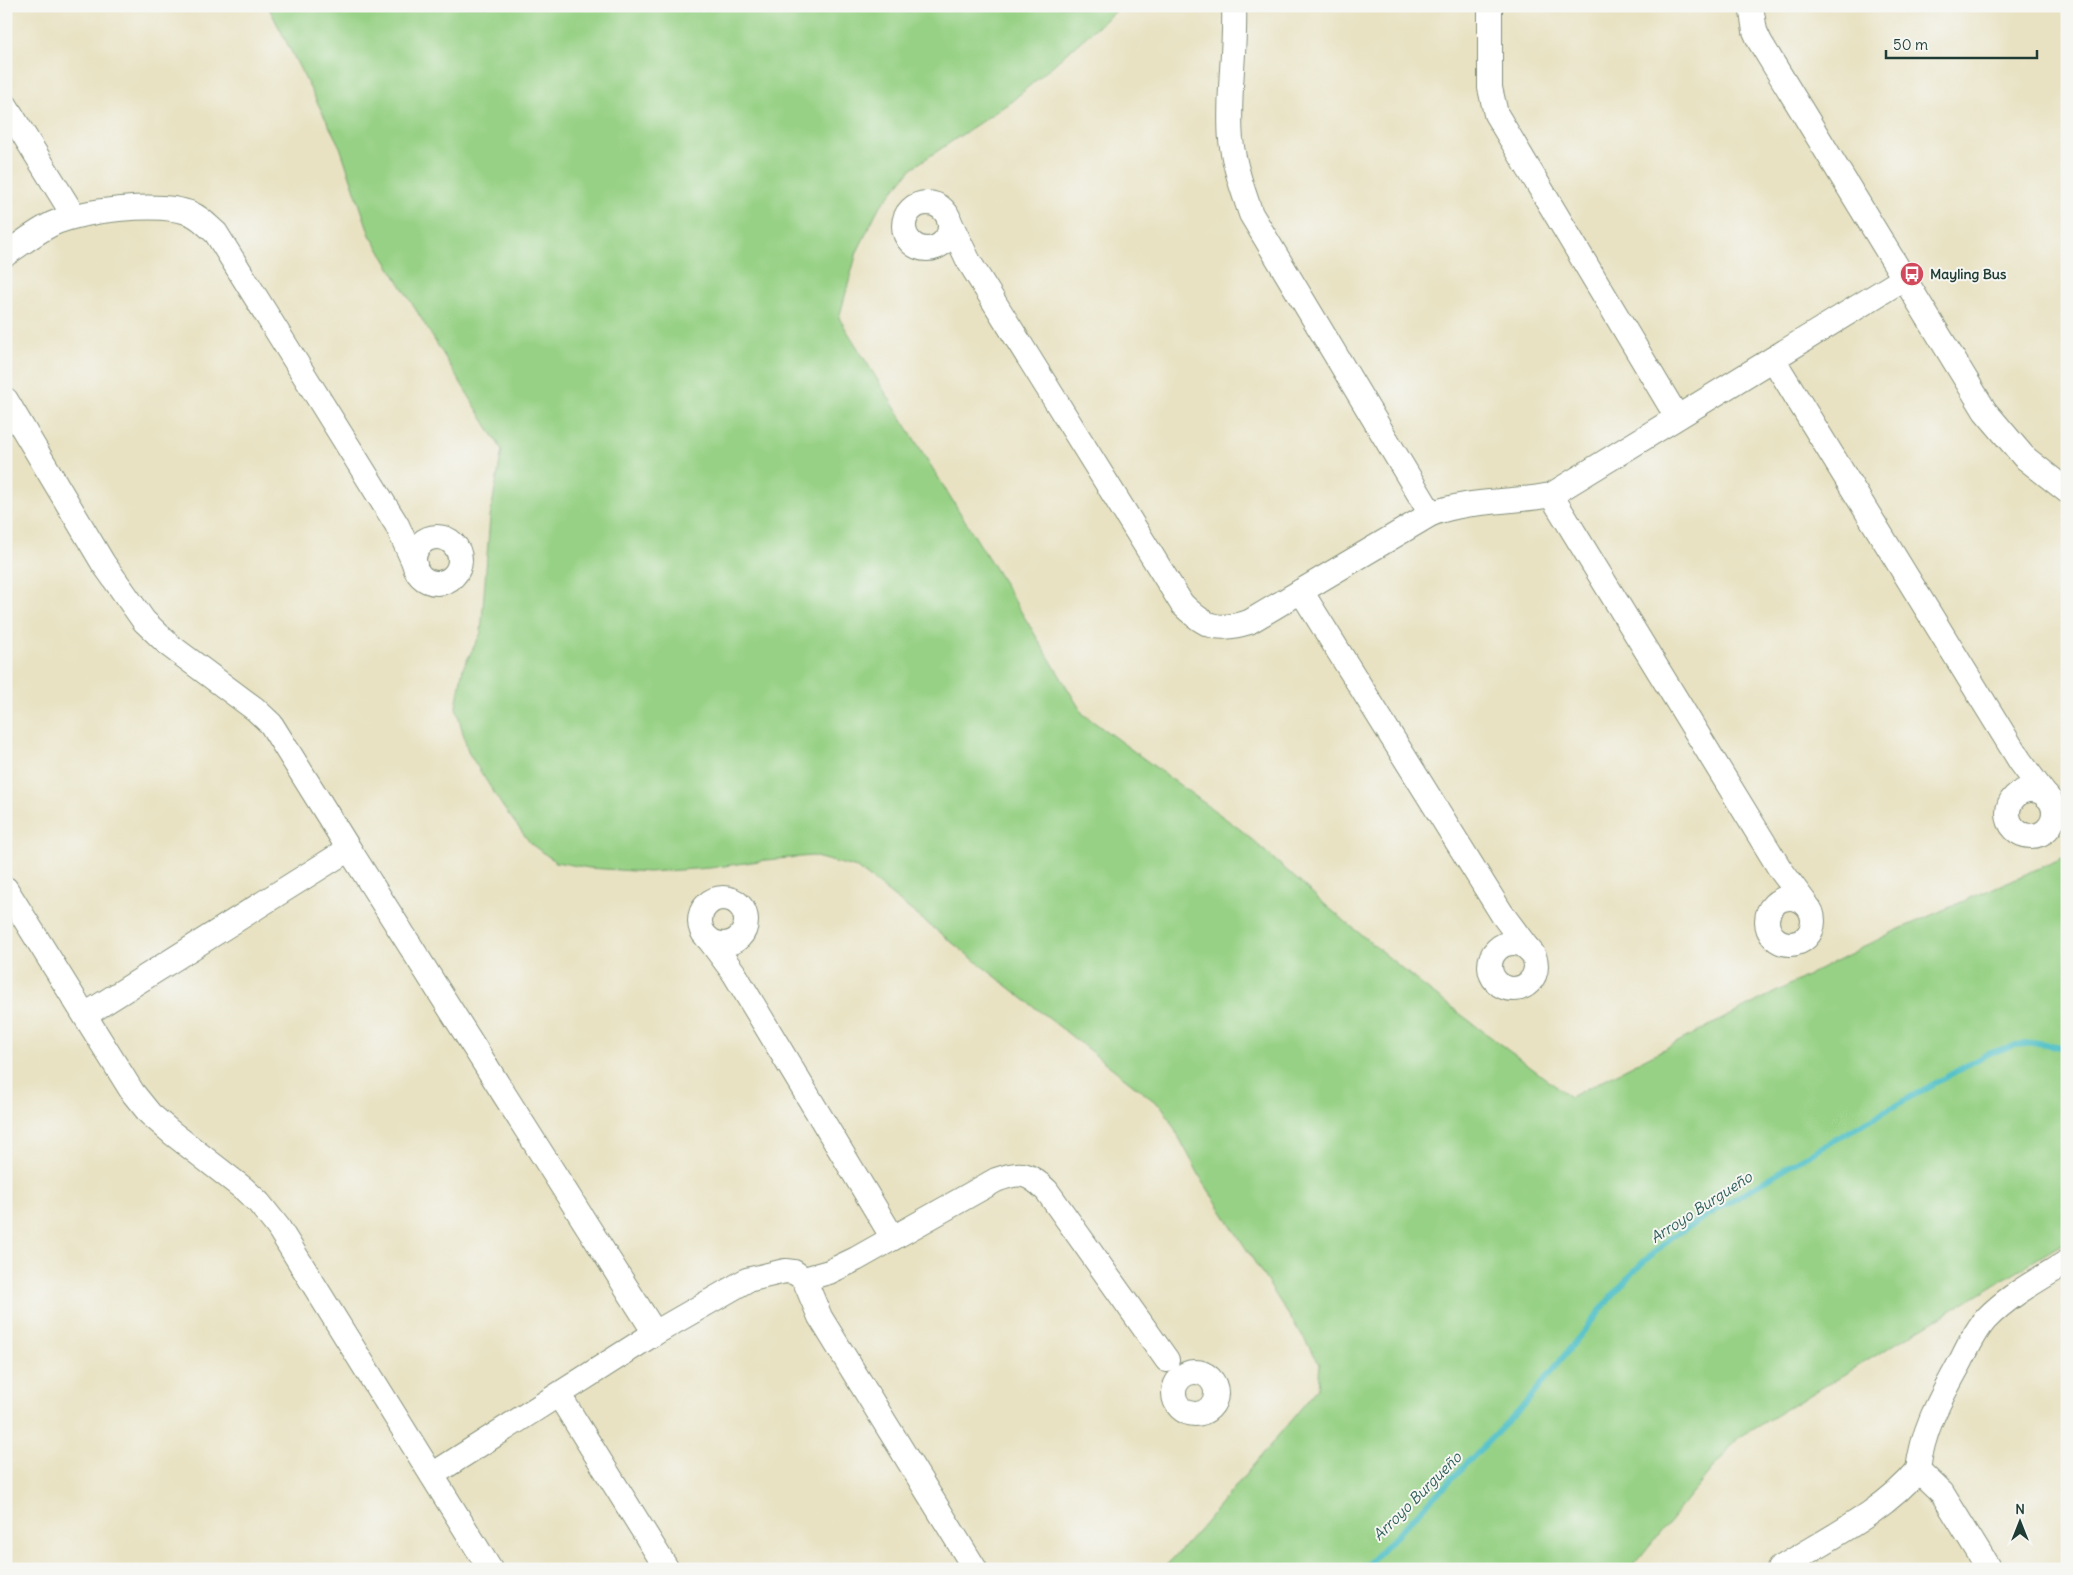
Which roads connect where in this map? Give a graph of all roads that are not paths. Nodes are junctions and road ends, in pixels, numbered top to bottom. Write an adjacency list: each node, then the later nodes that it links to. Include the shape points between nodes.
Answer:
1 (1234, 6): 16 (street, via 1231,142 1251,214)
2 (1490, 6): 13 (street, via 1490,88 1496,114)
3 (1751, 6): 10 (street, via 1760,42)
4 (6, 106): 5 (street)
5 (74, 216): 8 (street, via 51,224); 17 (street, via 149,208 174,209 192,214 204,222 221,242)
6 (949, 220): 7 (street, via 948,236); 7 (street, via 946,213 934,204 919,204 907,213 904,228 910,242 922,249); 9 (street)
7 (937, 246): 9 (street, via 958,252)
8 (6, 254)
9 (968, 260): 20 (street, via 1182,604 1205,623 1232,627 1249,622)
10 (1904, 279): 11 (street); 14 (street, via 1984,410 2024,457)
11 (1774, 359): 13 (street); 21 (street)
12 (6, 400): 24 (street, via 103,563 144,621 169,645 271,724)
13 (1677, 417): 15 (street)
14 (2067, 491)
15 (1551, 495): 16 (street, via 1516,501 1475,502); 25 (street)
16 (1431, 514): 20 (street)
17 (397, 526): 18 (street, via 407,534); 19 (street)
18 (427, 540): 19 (street, via 417,550); 19 (street, via 449,541 459,552 460,567 451,579 437,583 423,578)
19 (415, 566)
20 (1301, 591): 29 (street)
21 (2020, 761): 22 (street, via 2023,773); 23 (street)
22 (2018, 794): 23 (street, via 2032,790); 23 (street, via 2009,806 2009,821 2025,835 2040,834 2051,824 2054,809)
23 (2046, 796)
24 (349, 849): 35 (street); 39 (street)
25 (1780, 869): 27 (street, via 1782,881); 28 (street)
26 (6, 889): 35 (street)
27 (1777, 902): 28 (street, via 1792,898); 28 (street, via 1768,914 1769,929 1778,941 1793,944 1806,938 1813,925 1813,917)
28 (1806, 904)
29 (1502, 914): 32 (street, via 1505,926); 33 (street)
30 (708, 938): 31 (street, via 722,944); 31 (street, via 700,925 703,910 721,898 735,901 745,912 745,928); 34 (street)
31 (737, 939): 34 (street, via 732,961)
32 (1500, 947): 33 (street, via 1515,943); 33 (street, via 1491,959 1492,974 1508,988 1523,986 1534,976 1536,962)
33 (1528, 949)
34 (734, 973): 36 (street)
35 (85, 1015): 45 (street, via 133,1093 150,1114 259,1202)
36 (893, 1238): 38 (street, via 829,1272); 40 (street, via 996,1180 1025,1174 1047,1191)
37 (2067, 1262): 44 (street, via 2006,1301 1985,1320 1926,1429)
38 (804, 1279): 39 (street, via 794,1272 785,1271 747,1280); 46 (street, via 820,1317)
39 (655, 1333): 43 (street)
40 (1167, 1360): 41 (street); 42 (street)
41 (1193, 1372): 42 (street, via 1181,1377); 42 (street, via 1207,1375 1215,1387 1215,1401 1206,1412 1185,1412 1175,1402)
42 (1174, 1388)
43 (559, 1395): 45 (street); 48 (street)
44 (1918, 1470): 49 (street, via 1884,1503); 50 (street, via 1942,1493)
45 (432, 1475): 47 (street)
46 (975, 1567)
47 (490, 1569)
48 (667, 1569)
49 (1779, 1569)
50 (1989, 1569)

